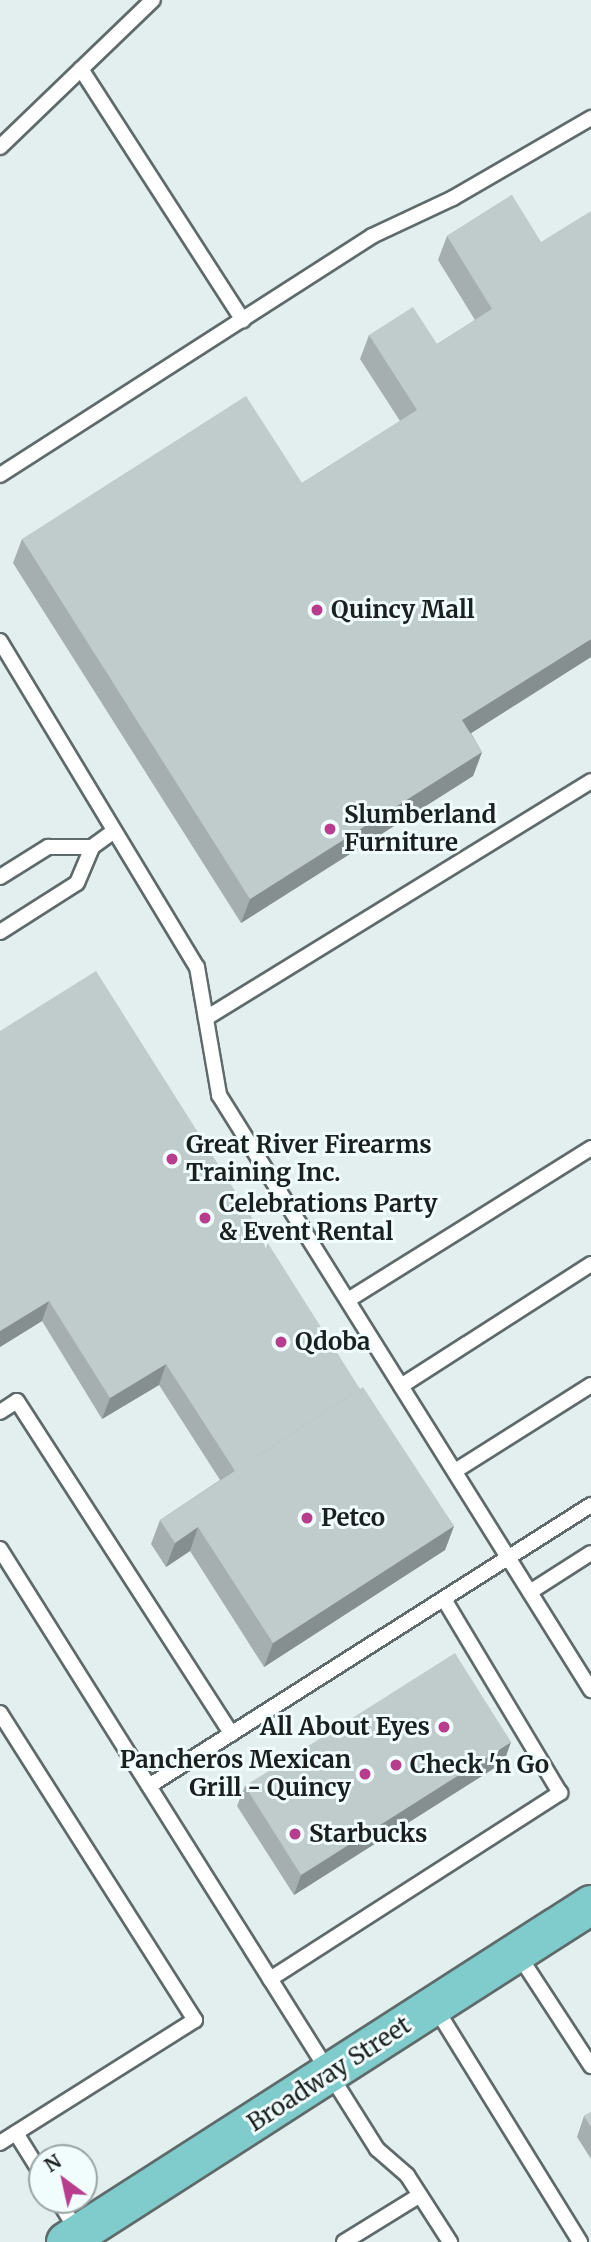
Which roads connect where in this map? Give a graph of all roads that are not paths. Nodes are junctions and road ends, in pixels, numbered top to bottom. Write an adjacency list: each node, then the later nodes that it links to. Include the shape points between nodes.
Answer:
1 (153, 0): 2 (lane)
2 (81, 69): 4 (lane); 5 (lane)
3 (591, 118): 5 (lane, via 463,192 372,236)
4 (0, 147)
5 (243, 320): 6 (lane)
6 (0, 475)
7 (0, 641): 9 (lane)
8 (591, 781): 13 (lane)
9 (113, 832): 10 (lane); 13 (lane, via 197,967)
10 (92, 847): 11 (lane, via 48,847); 12 (lane, via 78,883)
11 (0, 877)
12 (0, 932)
13 (206, 1018): 16 (lane, via 219,1095)
14 (591, 1148): 16 (lane)
15 (591, 1264): 17 (lane)
16 (348, 1300): 17 (lane)
17 (401, 1385): 20 (lane)
18 (591, 1385): 20 (lane)
19 (0, 1412): 29 (lane, via 17,1401)
20 (455, 1471): 24 (lane)
21 (591, 1505): 24 (lane)
22 (0, 1549): 30 (lane)
23 (591, 1553): 25 (lane)
24 (509, 1558): 25 (lane); 26 (lane)
25 (530, 1592): 27 (lane)
26 (444, 1599): 29 (lane); 33 (lane, via 560,1793)
27 (591, 1690)
28 (0, 1713): 37 (lane, via 195,2020)
29 (232, 1734): 30 (lane)
30 (149, 1786): 33 (lane)
31 (591, 1905): 32 (main road, Broadway Street)
32 (517, 1953): 34 (main road, Broadway Street); 35 (lane)
33 (270, 1979): 36 (lane)
34 (435, 2006): 36 (main road, Broadway Street); 45 (lane)
35 (591, 2066)
36 (330, 2074): 40 (lane, via 377,2149 407,2175); 42 (main road, Broadway Street)
37 (16, 2133): 38 (lane); 39 (lane)
38 (0, 2143)
39 (28, 2152)
40 (419, 2194): 43 (lane); 44 (lane)
41 (63, 2214): 42 (lane)
42 (72, 2238)
43 (344, 2242)
44 (450, 2242)
45 (580, 2242)

